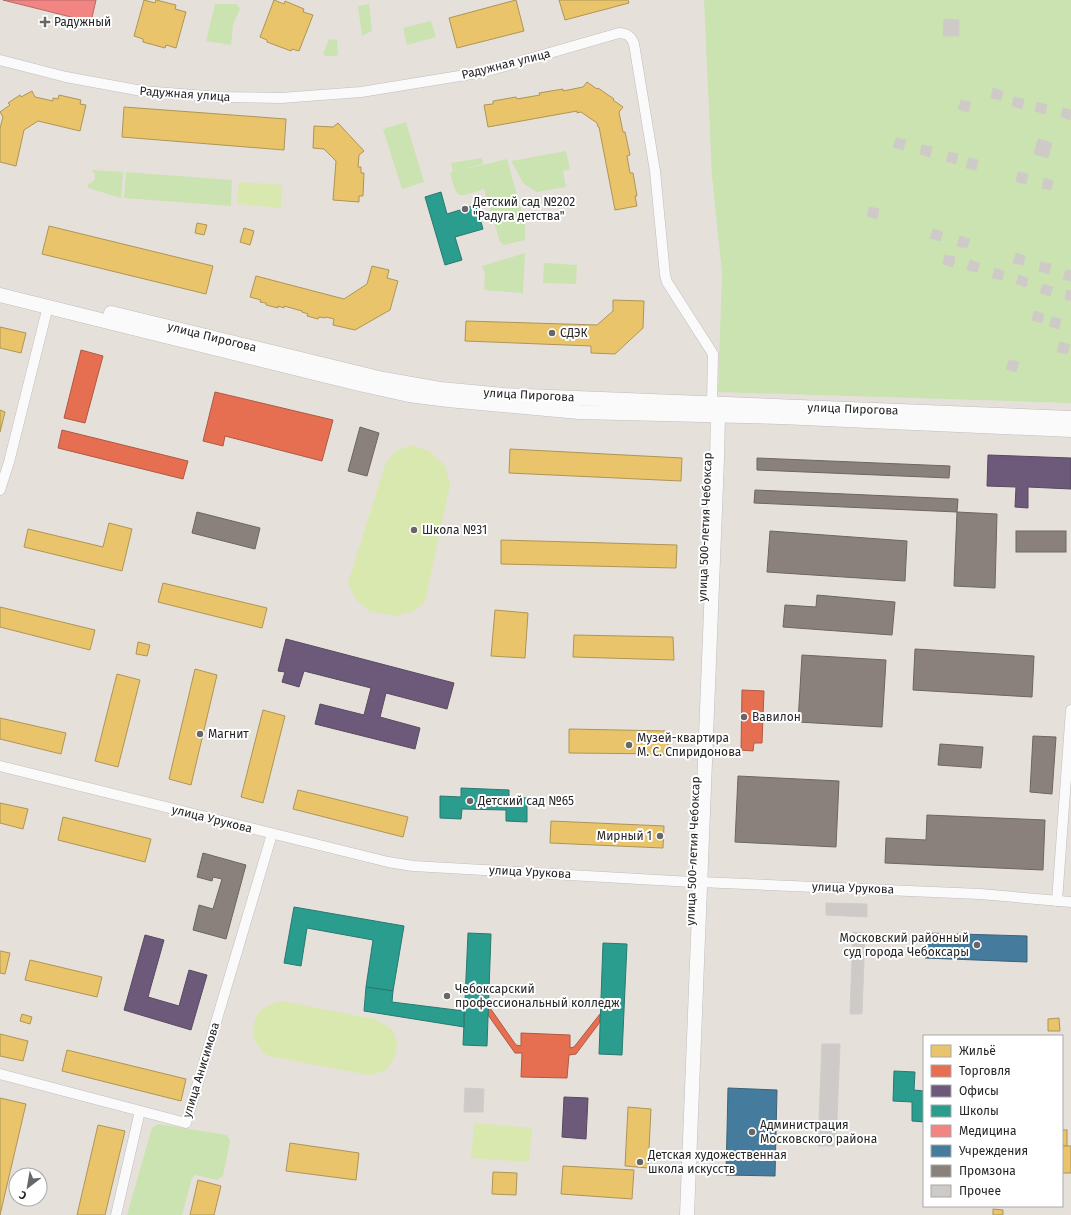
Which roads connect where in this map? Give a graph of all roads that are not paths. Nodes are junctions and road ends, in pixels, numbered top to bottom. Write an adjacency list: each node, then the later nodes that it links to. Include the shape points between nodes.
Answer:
1 (0, 60): 5 (street, Радужная улица, via 66,77 142,91 219,97 280,98 361,92 484,72 619,33 627,34 634,44 655,171 665,275 713,354)
2 (0, 285): 4 (main road, улица Пирогова)
3 (0, 295): 4 (main road, улица Пирогова)
4 (48, 302): 5 (main road, улица Пирогова, via 382,384 514,407 579,412); 9 (street)
5 (713, 411): 7 (main road, улица Пирогова); 13 (main road, улица 500-летия Чебоксар)
6 (1071, 418): 7 (main road, улица Пирогова)
7 (961, 419): 8 (main road, улица Пирогова)
8 (1071, 430)
9 (0, 490)
10 (1071, 710): 14 (street)
11 (0, 766): 12 (street, улица Урукова)
12 (272, 834): 13 (street, улица Урукова, via 413,866); 17 (street, улица Анисимова, via 186,1123)
13 (696, 882): 14 (street, улица Урукова, via 965,893); 18 (main road, улица 500-летия Чебоксар)
14 (1057, 901): 15 (street, улица Урукова)
15 (1071, 902)
16 (0, 1074): 17 (street, улица Анисимова)
17 (140, 1111): 19 (street)
18 (683, 1214)
19 (116, 1215)

